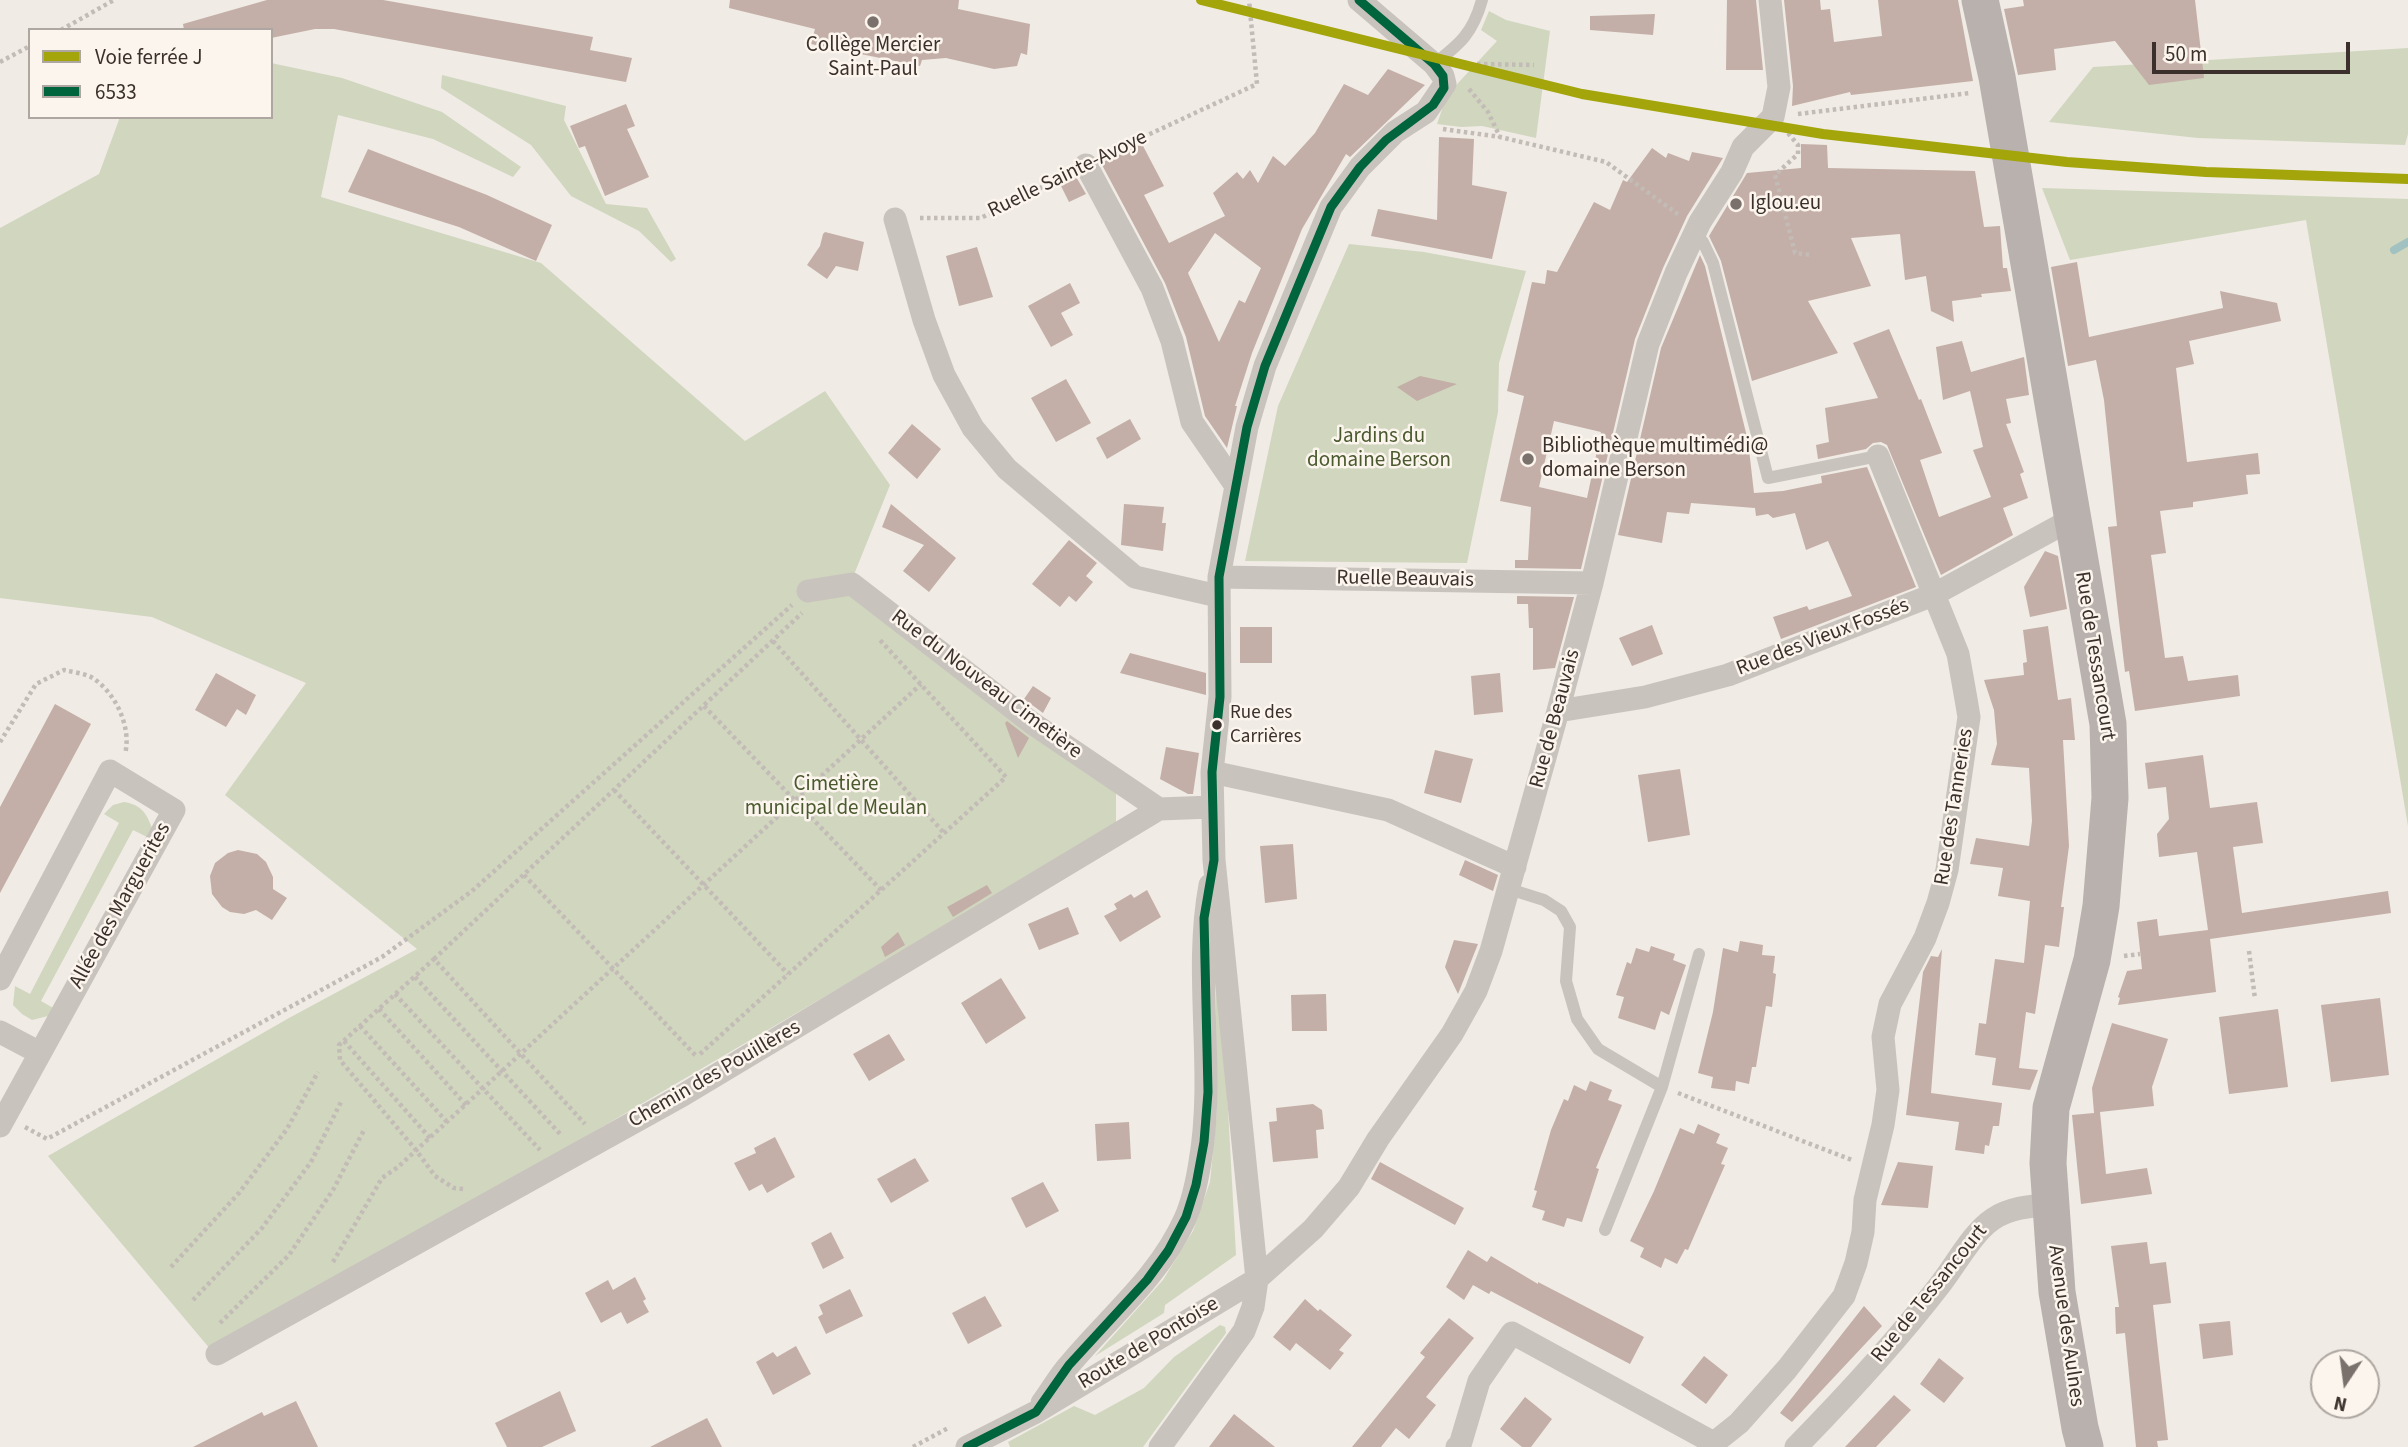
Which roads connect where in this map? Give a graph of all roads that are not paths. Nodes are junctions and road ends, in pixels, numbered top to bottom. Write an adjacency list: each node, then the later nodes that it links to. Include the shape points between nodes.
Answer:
1 (1359, 0): 5 (street)
2 (1482, 0): 5 (lane)
3 (1770, 0): 8 (street, Rue de Beauvais, via 1779,87 1773,117 1743,147)
4 (1980, 0): 11 (main road, Rue de Tessancourt)
5 (1446, 74): 10 (street, via 1444,88 1433,105 1386,140 1331,207 1265,366)
6 (1086, 165): 10 (street, via 1152,288 1172,341 1192,422)
7 (895, 219): 13 (street, via 944,375 973,428 1007,469 1135,577)
8 (1696, 230): 9 (lane, via 1713,263 1768,478); 12 (street, Rue de Beauvais, via 1648,344)
9 (1878, 456): 14 (street, Rue des Tanneries)
10 (1236, 486): 13 (street)
11 (2072, 519): 14 (street, Rue des Vieux Fossés); 28 (main road, Rue de Tessancourt, via 2108,724 2110,798 2107,860 2092,960 2051,1108)
12 (1592, 583): 13 (street, Ruelle Beauvais); 16 (street, Rue de Beauvais)
13 (1218, 587): 17 (street, via 1220,697)
14 (1933, 595): 16 (street, Rue des Vieux Fossés, via 1728,675 1645,697); 35 (street, Rue des Tanneries, via 1958,654 1969,717 1938,903 1890,1004 1884,1037 1888,1090 1883,1125 1856,1263 1844,1296 1787,1369 1739,1423 1714,1443 1512,1333 1479,1381)
15 (807, 600): 19 (street, Rue du Nouveau Cimetière, via 852,584 1032,723)
16 (1558, 711): 21 (street, Rue de Beauvais)
17 (1212, 772): 18 (street); 21 (street, via 1388,810)
18 (1212, 807): 19 (street, Chemin des Pouillères); 20 (street)
19 (1159, 809): 31 (street, Chemin des Pouillères, via 683,1095)
20 (1214, 860): 30 (street); 32 (street, via 1203,918 1208,1091 1204,1142 1186,1217 1147,1280 1069,1365)
21 (1512, 878): 26 (lane, via 1561,911 1570,927 1566,981 1577,1019 1598,1049); 30 (street, Rue de Beauvais, via 1476,991 1452,1034 1333,1208)
22 (1699, 954): 26 (lane)
23 (0, 979): 25 (street, Allée des Marguerites, via 110,771 174,810)
24 (0, 1032): 25 (street)
25 (40, 1053): 27 (street, Allée des Marguerites)
26 (1662, 1087): 29 (lane)
27 (2, 1121)
28 (2050, 1204): 36 (street, Rue de Tessancourt, via 2018,1208 1983,1227 1939,1287); 37 (main road, Avenue des Aulnes, via 2057,1292)
29 (1605, 1230)
30 (1257, 1279): 32 (street, Route de Pontoise); 34 (street, via 1254,1307 1244,1331)
31 (217, 1354)
32 (1036, 1412): 33 (street, Route de Pontoise)
33 (967, 1447)
34 (1160, 1447)
35 (1457, 1447)
36 (1796, 1447)
37 (2085, 1447)

